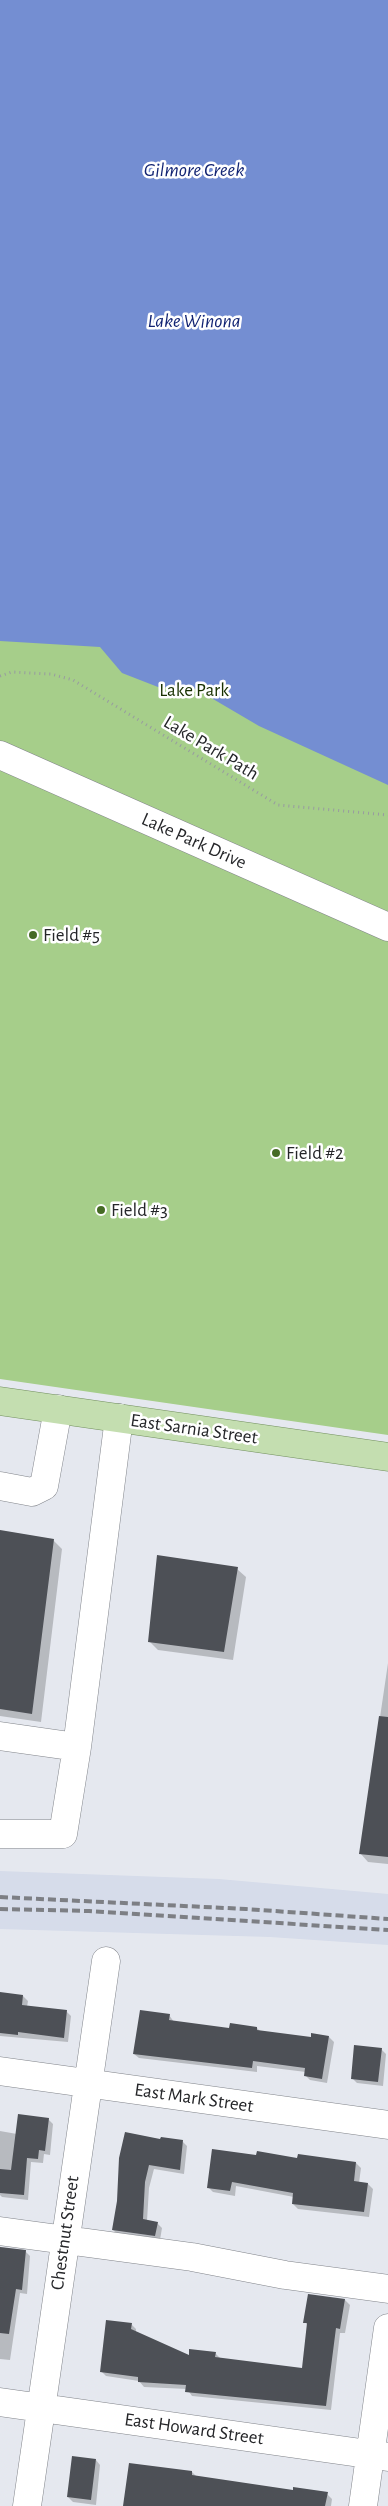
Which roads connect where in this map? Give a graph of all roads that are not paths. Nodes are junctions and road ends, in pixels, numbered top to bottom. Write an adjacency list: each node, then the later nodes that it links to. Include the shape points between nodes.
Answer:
1 (0, 755): 2 (street, Lake Park Drive)
2 (388, 927)
3 (0, 1401): 4 (main road, East Sarnia Street)
4 (58, 1409): 5 (main road, East Sarnia Street); 7 (street, via 44,1486 32,1492)
5 (119, 1418): 6 (main road, East Sarnia Street); 9 (street)
6 (388, 1457)
7 (0, 1486)
8 (0, 1736): 9 (street)
9 (77, 1747): 10 (street, via 63,1834)
10 (0, 1834)
11 (106, 1961): 13 (street, Chestnut Street)
12 (0, 2071): 13 (street, East Mark Street)
13 (87, 2084): 14 (street, East Mark Street); 16 (street, Chestnut Street)
14 (388, 2125)
15 (0, 2230): 16 (street)
16 (64, 2240): 17 (street, via 192,2257); 20 (street, Chestnut Street)
17 (388, 2290)
18 (388, 2328): 21 (street)
19 (0, 2402): 20 (street, East Howard Street)
20 (41, 2408): 21 (street, East Howard Street); 22 (street, Chestnut Street)
21 (379, 2455): 23 (street)
22 (27, 2506)
23 (362, 2506)

